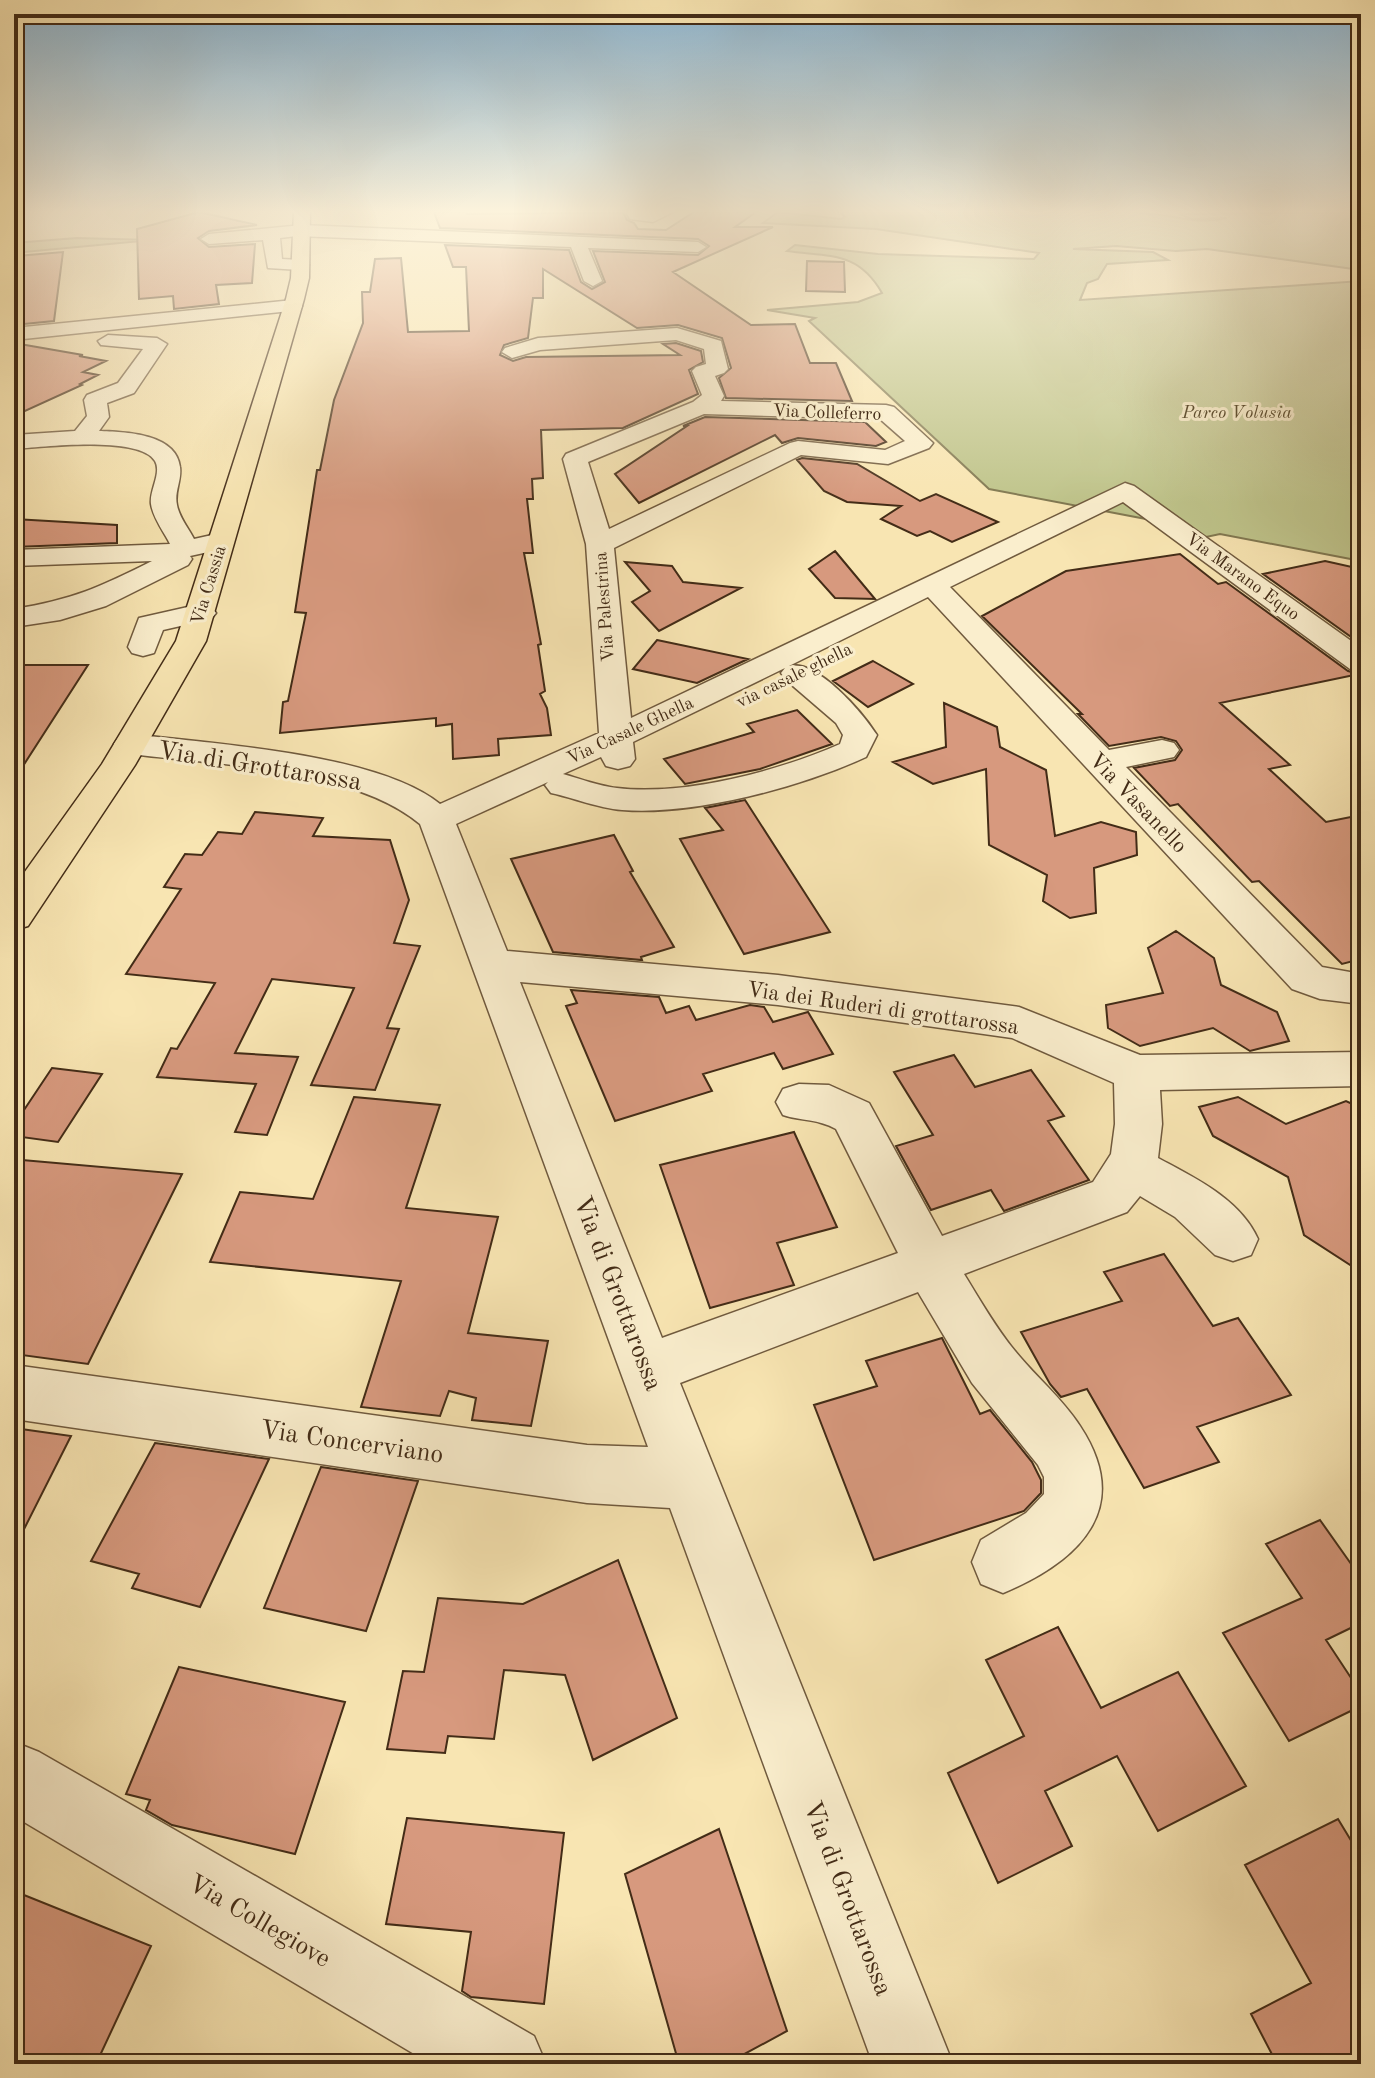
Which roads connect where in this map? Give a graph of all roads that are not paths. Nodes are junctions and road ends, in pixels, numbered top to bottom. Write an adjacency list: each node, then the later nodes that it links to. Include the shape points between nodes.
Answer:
1 (248, 309): 3 (street)
2 (292, 309): 12 (main road, Via Cassia)
3 (14, 334)
4 (14, 341): 7 (street, via 157,344 126,388 95,400 98,417)
5 (512, 352): 6 (street, via 538,344 677,334 714,345 717,369 703,371 713,396)
6 (701, 407): 9 (street, Via Colleferro); 11 (street, Via Colleferro, via 886,412 921,443 888,457 798,448)
7 (81, 439): 8 (street); 12 (street, via 140,444 162,454 168,471 164,508)
8 (14, 442)
9 (575, 459): 11 (street, Via Palestrina)
10 (1133, 497): 14 (street, via casale ghella); 18 (street, Via Marano Equo)
11 (600, 544): 21 (street, Via Palestrina)
12 (198, 551): 13 (street); 15 (main road, Via Cassia); 16 (street, via 157,578 60,611)
13 (14, 558)
14 (940, 593): 19 (street, via casale ghella); 21 (street, Via Casale Ghella); 23 (street, Via Vasanello)
15 (201, 613): 17 (street, via 150,624); 20 (main road, Via Cassia, via 185,653)
16 (14, 618)
17 (143, 647)
18 (1361, 662)
19 (797, 673): 21 (street, via casale ghella); 24 (street, via 849,717 860,735 854,750 836,760 739,786 652,800 619,799)
20 (131, 744): 25 (street, Via di Grottarossa, via 346,776 430,811); 26 (main road, Via Cassia)
21 (616, 748): 24 (street, via casale ghella); 25 (street, Via Casale Ghella)
22 (1162, 750): 23 (street)
23 (1101, 762): 28 (street, Via Vasanello, via 1307,978)
24 (563, 785): 25 (street, via casale ghella)
25 (440, 831): 27 (street, Via di Grottarossa)
26 (14, 916)
27 (493, 965): 30 (street, Via dei Ruderi di grottarossa, via 778,990 1019,1023); 35 (street, Via di Grottarossa)
28 (1361, 989)
29 (1361, 1069): 30 (street, Via dei Ruderi di grottarossa)
30 (1137, 1073): 32 (street)
31 (799, 1102): 34 (street, via 829,1103 853,1116)
32 (1132, 1167): 33 (street, via 1193,1202); 34 (street, via 1110,1197)
33 (1233, 1239)
34 (930, 1264): 35 (street); 38 (street, via 990,1364 1068,1458 1075,1490 1067,1517)
35 (648, 1369): 37 (street, Via di Grottarossa)
36 (14, 1392): 37 (street, Via Concerviano, via 587,1474)
37 (691, 1479): 41 (street, Via di Grottarossa)
38 (1003, 1562)
39 (14, 1777): 40 (street, Via Collegiove)
40 (506, 2064)
41 (913, 2064)

